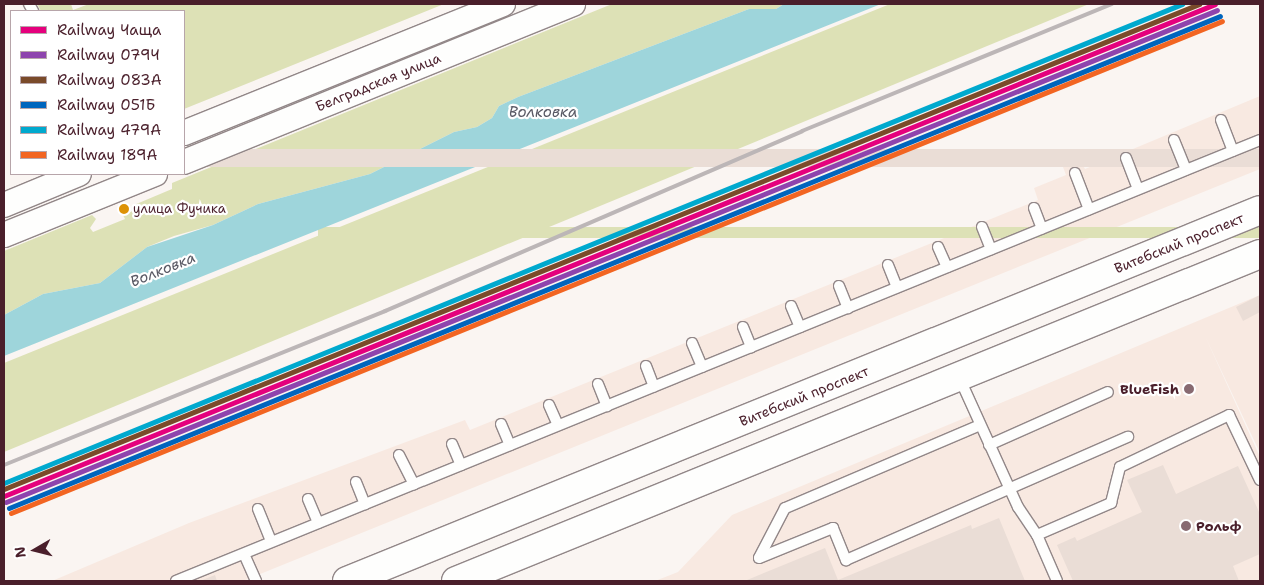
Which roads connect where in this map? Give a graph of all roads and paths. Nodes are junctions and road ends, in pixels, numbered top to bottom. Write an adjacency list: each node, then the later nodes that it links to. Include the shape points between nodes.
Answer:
1 (503, 4): 4 (street, Белградская улица)
2 (573, 4): 9 (street, Белградская улица)
3 (1221, 120): 7 (lane)
4 (185, 133)
5 (1174, 140): 10 (lane)
6 (1260, 140): 7 (lane)
7 (1233, 151): 10 (lane)
8 (1126, 158): 14 (lane)
9 (185, 162)
10 (1186, 170): 14 (lane)
11 (1075, 173): 17 (lane)
12 (78, 175): 15 (street)
13 (153, 175): 21 (street)
14 (1138, 189): 17 (lane)
15 (4, 205)
16 (1034, 208): 20 (lane)
17 (1089, 209): 20 (lane)
18 (1260, 210): 66 (main road, Витебский проспект)
19 (982, 227): 23 (lane)
20 (1042, 228): 23 (lane)
21 (4, 235)
22 (938, 247): 26 (lane)
23 (991, 249): 26 (lane)
24 (1260, 254): 37 (main road)
25 (888, 266): 28 (lane)
26 (946, 267): 28 (lane)
27 (839, 286): 30 (lane)
28 (897, 288): 30 (lane)
29 (791, 306): 32 (lane)
30 (848, 308): 32 (lane)
31 (743, 327): 34 (lane)
32 (800, 327): 34 (lane)
33 (692, 343): 36 (lane)
34 (751, 347): 36 (lane)
35 (646, 366): 39 (lane)
36 (702, 367): 39 (lane)
37 (959, 377): 44 (lane); 63 (main road)
38 (598, 384): 42 (lane)
39 (654, 387): 42 (lane)
40 (1108, 392): 49 (lane)
41 (550, 405): 45 (lane)
42 (607, 406): 45 (lane)
43 (501, 424): 48 (lane)
44 (980, 425): 49 (lane); 55 (lane, via 785,508 759,558 833,528 846,560)
45 (558, 426): 48 (lane)
46 (1128, 437): 55 (lane)
47 (452, 444): 51 (lane)
48 (510, 445): 51 (lane)
49 (989, 445): 55 (lane)
50 (399, 454): 54 (lane)
51 (461, 465): 54 (lane)
52 (1260, 480): 60 (lane, via 1229,415 1120,467 1111,503)
53 (356, 482): 57 (lane)
54 (414, 484): 57 (lane)
55 (1010, 490): 60 (lane)
56 (308, 499): 59 (lane)
57 (365, 504): 59 (lane)
58 (258, 508): 61 (lane)
59 (318, 523): 61 (lane)
60 (1037, 535): 67 (lane)
61 (271, 542): 62 (lane)
62 (244, 554): 64 (lane); 65 (lane)
63 (467, 579)
64 (176, 581)
65 (256, 581)
66 (347, 581)
67 (1057, 581)

